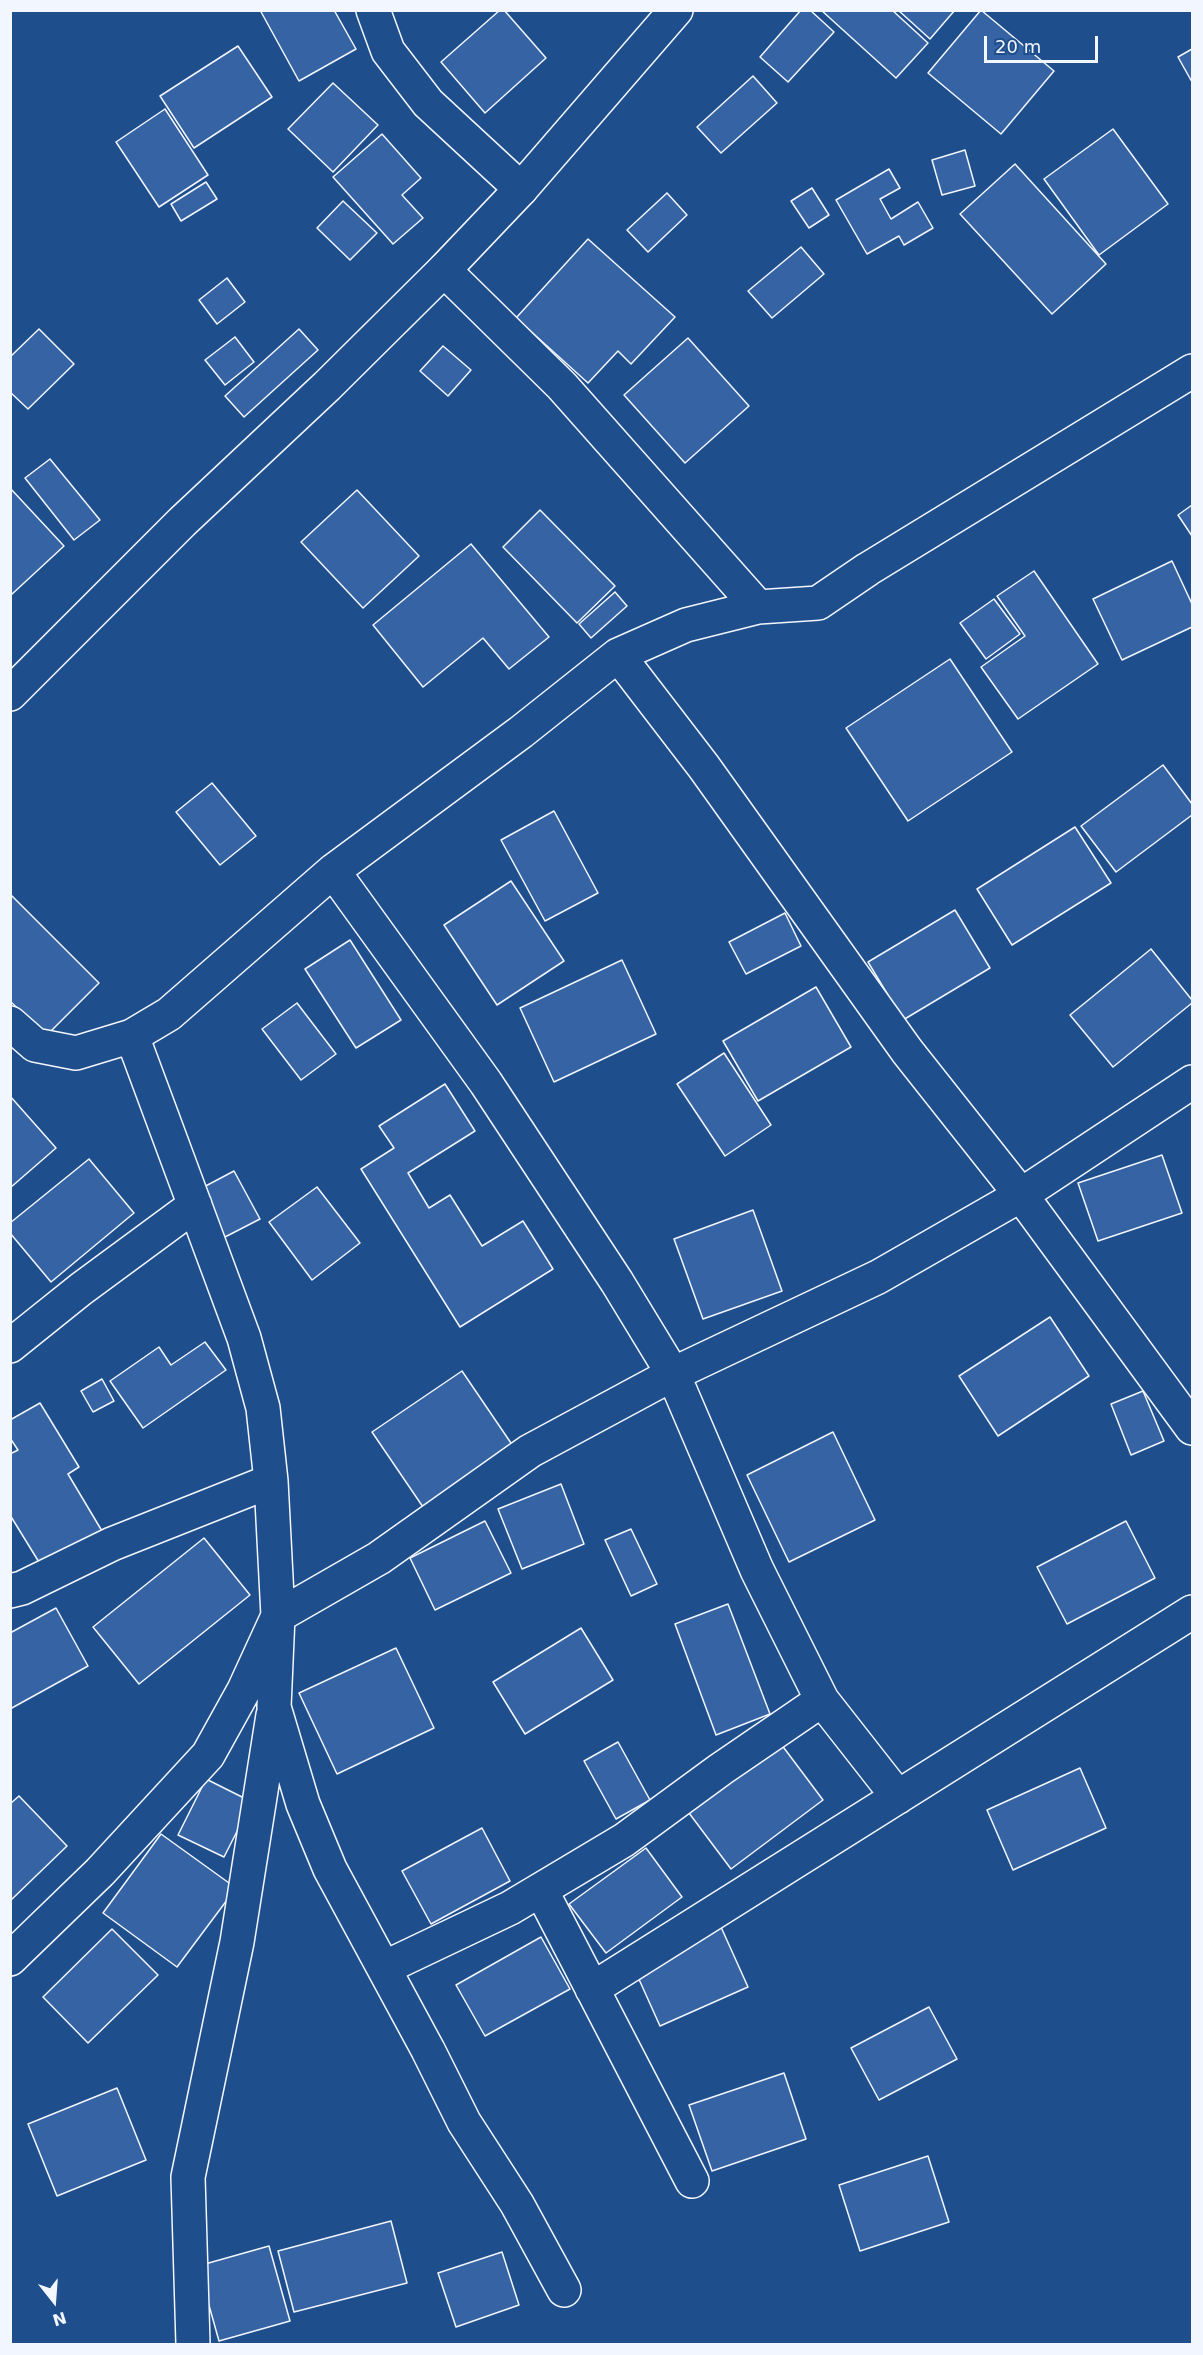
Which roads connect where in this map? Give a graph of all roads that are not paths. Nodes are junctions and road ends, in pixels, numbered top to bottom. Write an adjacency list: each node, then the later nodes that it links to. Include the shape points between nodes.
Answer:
1 (373, 10): 3 (street, via 388,51 428,103)
2 (676, 10): 3 (street)
3 (521, 189): 4 (street)
4 (444, 270): 6 (street, via 562,386); 8 (street)
5 (1192, 371): 6 (street, via 818,603)
6 (758, 607): 7 (street, via 686,625)
7 (618, 655): 9 (street); 13 (street, via 704,767 907,1051)
8 (10, 694)
9 (333, 871): 11 (street, via 169,1014); 16 (street, via 486,1083)
10 (10, 1023): 11 (street, via 35,1045 76,1053)
11 (132, 1035): 14 (street)
12 (1192, 1082): 13 (street)
13 (1021, 1195): 16 (street, via 878,1277); 17 (street)
14 (195, 1205): 15 (street); 18 (street, via 244,1338 263,1408)
15 (10, 1346)
16 (673, 1374): 21 (street, via 530,1451 379,1558); 22 (street, via 757,1570)
17 (1192, 1428)
18 (271, 1481): 19 (street, via 112,1544); 21 (street)
19 (10, 1591)
20 (1192, 1612): 24 (street)
21 (278, 1616): 23 (street); 26 (street, via 208,1755 100,1872)
22 (822, 1700): 24 (street); 25 (street, via 624,1840)
23 (274, 1707): 27 (street, via 303,1804 330,1869); 31 (street, via 237,1942 188,2177)
24 (898, 1797): 28 (street)
25 (541, 1890): 27 (street); 28 (street)
26 (10, 1959)
27 (384, 1968): 30 (street, via 464,2122 517,2204)
28 (592, 1989): 29 (street)
29 (692, 2181)
30 (564, 2290)
31 (193, 2344)

